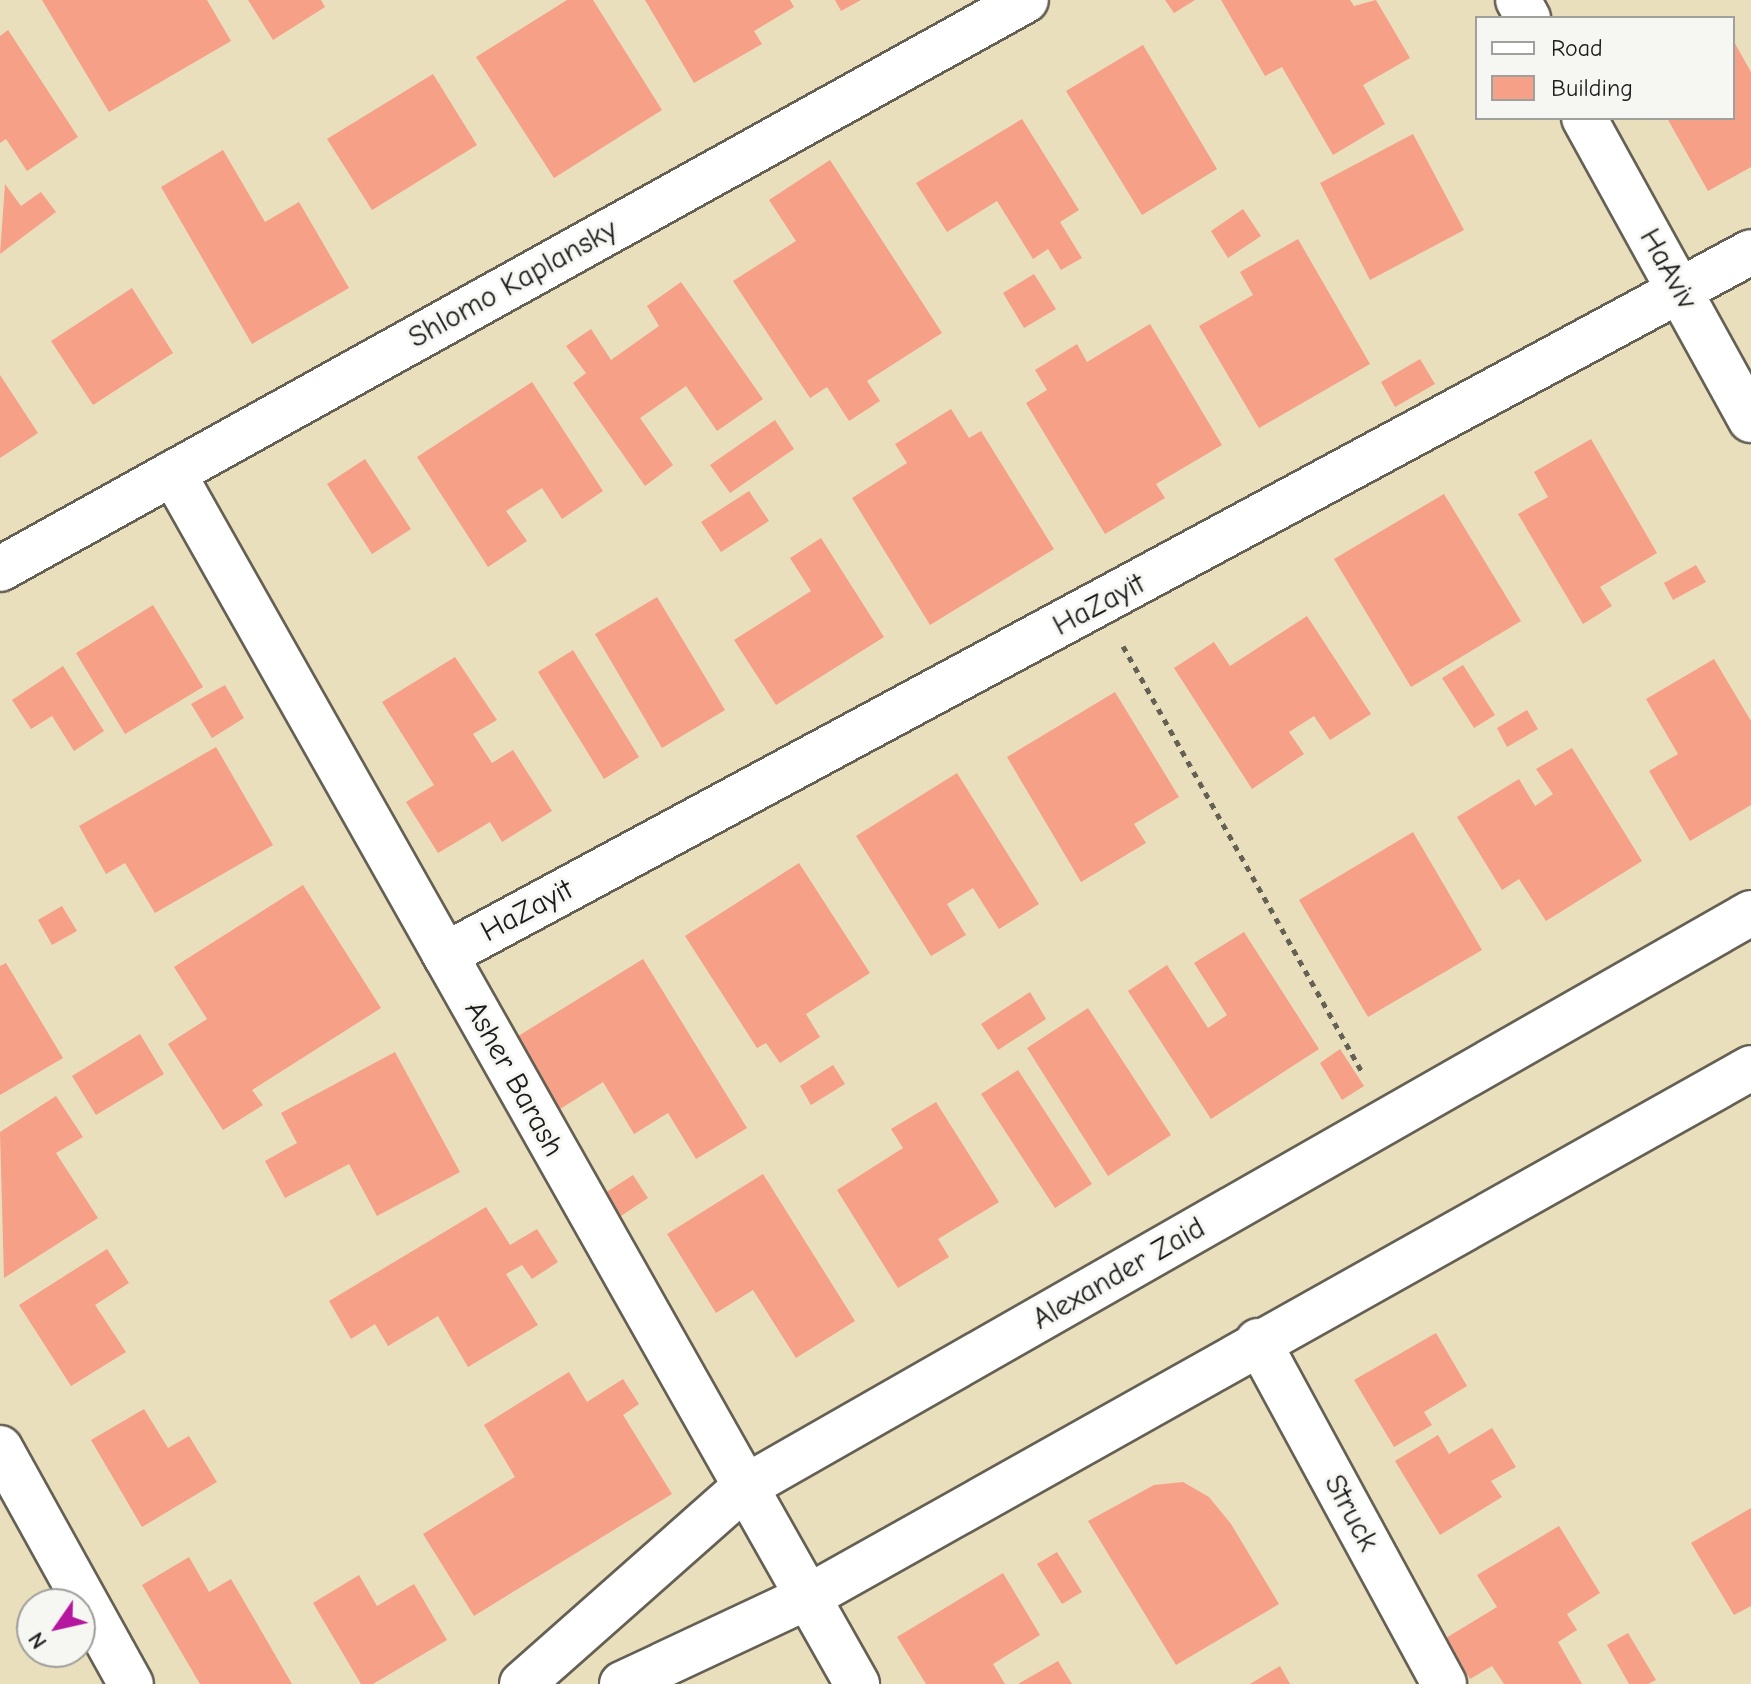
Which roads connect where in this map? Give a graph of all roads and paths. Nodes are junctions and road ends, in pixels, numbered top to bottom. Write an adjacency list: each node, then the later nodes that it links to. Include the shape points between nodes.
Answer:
1 (1026, 0): 6 (street, Shlomo Kaplansky)
2 (1585, 120): 4 (street, HaAviv)
3 (1751, 252): 4 (street, HaZayit)
4 (1681, 293): 5 (street, HaAviv); 8 (street, HaZayit)
5 (1751, 420)
6 (173, 473): 7 (street, Shlomo Kaplansky); 10 (street, Asher Barash)
7 (0, 569)
8 (1100, 604): 10 (street, HaZayit); 12 (path)
9 (1751, 913): 12 (street, Alexander Zaid)
10 (445, 955): 15 (street, Asher Barash)
11 (1751, 1068): 13 (street)
12 (1389, 1120): 15 (street, Alexander Zaid)
13 (1258, 1341): 16 (street); 21 (street, Struck)
14 (0, 1448): 17 (street)
15 (745, 1487): 16 (street, Asher Barash); 18 (street, Alexander Zaid)
16 (808, 1597): 19 (street); 20 (street, Asher Barash)
17 (131, 1684)
18 (522, 1684)
19 (622, 1684)
20 (857, 1684)
21 (1444, 1684)

